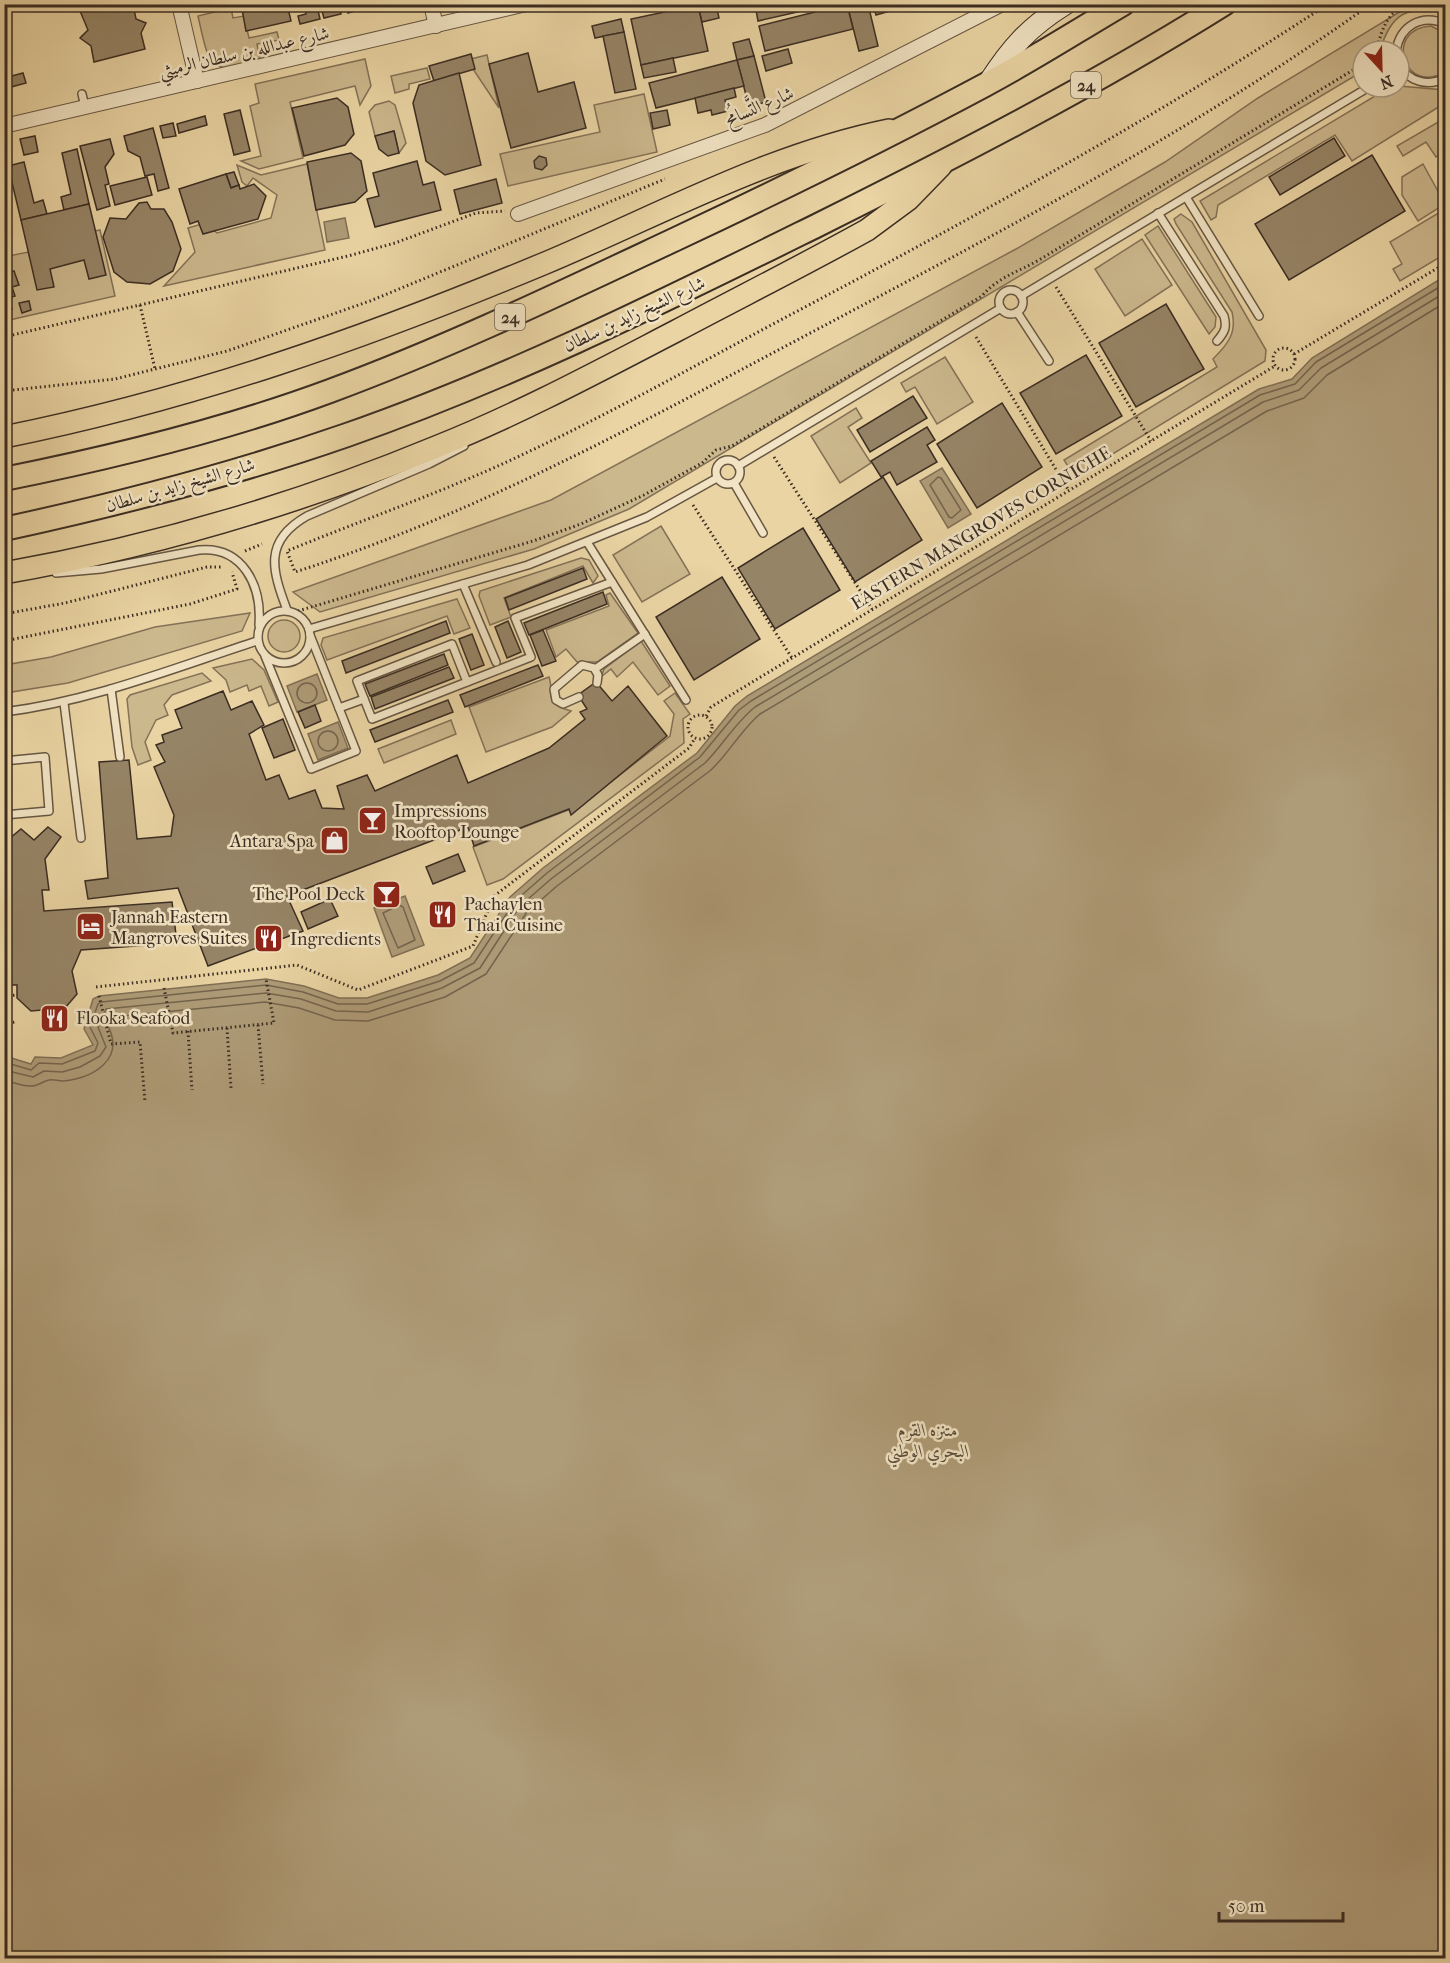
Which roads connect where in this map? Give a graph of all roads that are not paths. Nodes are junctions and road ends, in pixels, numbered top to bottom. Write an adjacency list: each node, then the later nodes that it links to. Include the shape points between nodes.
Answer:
1 (179, 4): 13 (street)
2 (431, 4): 9 (street)
3 (526, 4): 9 (street, شارع عبدالله بن سلطان الرميثي)
4 (1002, 4): 21 (street, شارع التَّسامُح, via 765,125)
5 (1066, 4): 14 (main road, via 1026,32)
6 (1123, 4): 14 (highway, 24)
7 (1224, 4): 18 (highway, شارع الشيخ زايد بن سلطان / 24, via 1048,107)
8 (1446, 24): 10 (lane, via 1428,19 1409,25)
9 (436, 26): 13 (street, شارع عبدالله بن سلطان الرميثي)
10 (1399, 39)
11 (1411, 76): 12 (lane, via 1428,83)
12 (1446, 78)
13 (197, 81): 16 (street, شارع عبدالله بن سلطان الرميثي, via 83,101)
14 (988, 83): 17 (highway, 24)
15 (1351, 98): 19 (lane)
16 (4, 126)
17 (902, 128): 29 (main road, via 820,146 766,165 546,263 319,352 158,402); 32 (highway, 24, via 562,294 328,392 207,430)
18 (945, 161): 28 (main road, via 909,199 867,230); 34 (highway, شارع الشيخ زايد بن سلطان / 24, via 593,335 468,389 347,435 222,475 98,509)
19 (1186, 197): 20 (lane); 25 (lane)
20 (1158, 213): 22 (lane); 26 (lane, via 1224,316 1224,333)
21 (518, 214)
22 (1021, 296): 23 (lane, via 1006,290 999,300); 24 (lane, via 1022,306)
23 (1000, 308): 24 (lane, via 1006,313); 30 (lane)
24 (1017, 312): 27 (lane)
25 (1259, 316)
26 (1217, 341)
27 (1049, 361)
28 (496, 422): 37 (main road, via 375,471 243,515 126,548); 41 (lane, via 446,455 290,527 279,542 274,560 275,578)
29 (4, 437)
30 (738, 466): 31 (lane, via 732,461 720,463); 33 (lane, via 740,477)
31 (717, 478): 33 (lane, via 727,485); 36 (lane, via 647,517)
32 (4, 479)
33 (734, 483): 35 (lane)
34 (4, 529)
35 (763, 533)
36 (587, 542): 39 (lane); 40 (lane)
37 (27, 569): 38 (main road); 42 (lane, via 78,572 218,550 246,568 260,606)
38 (4, 573)
39 (612, 582): 44 (lane); 49 (lane, via 515,618 531,657)
40 (463, 584): 43 (lane); 47 (lane)
41 (287, 610): 42 (lane, via 271,613); 43 (lane, via 302,617)
42 (259, 625): 45 (lane)
43 (309, 632): 46 (lane, via 308,648 296,660 280,663); 56 (lane)
44 (645, 634): 48 (lane); 54 (lane)
45 (257, 641): 46 (lane); 51 (lane)
46 (265, 656): 56 (lane, via 311,769 356,751)
47 (496, 662)
48 (595, 669): 50 (lane); 52 (lane, via 582,665 554,688 554,696 563,704)
49 (467, 682): 53 (lane, via 372,719); 53 (lane, via 452,644 357,681)
50 (597, 683)
51 (111, 689): 55 (lane); 58 (lane)
52 (579, 698)
53 (364, 699): 56 (lane)
54 (686, 700)
55 (64, 703): 57 (lane); 61 (lane)
56 (339, 708)
57 (4, 712)
58 (120, 757)
59 (4, 761): 60 (lane, via 45,757 49,811)
60 (4, 815)
61 (81, 838)

